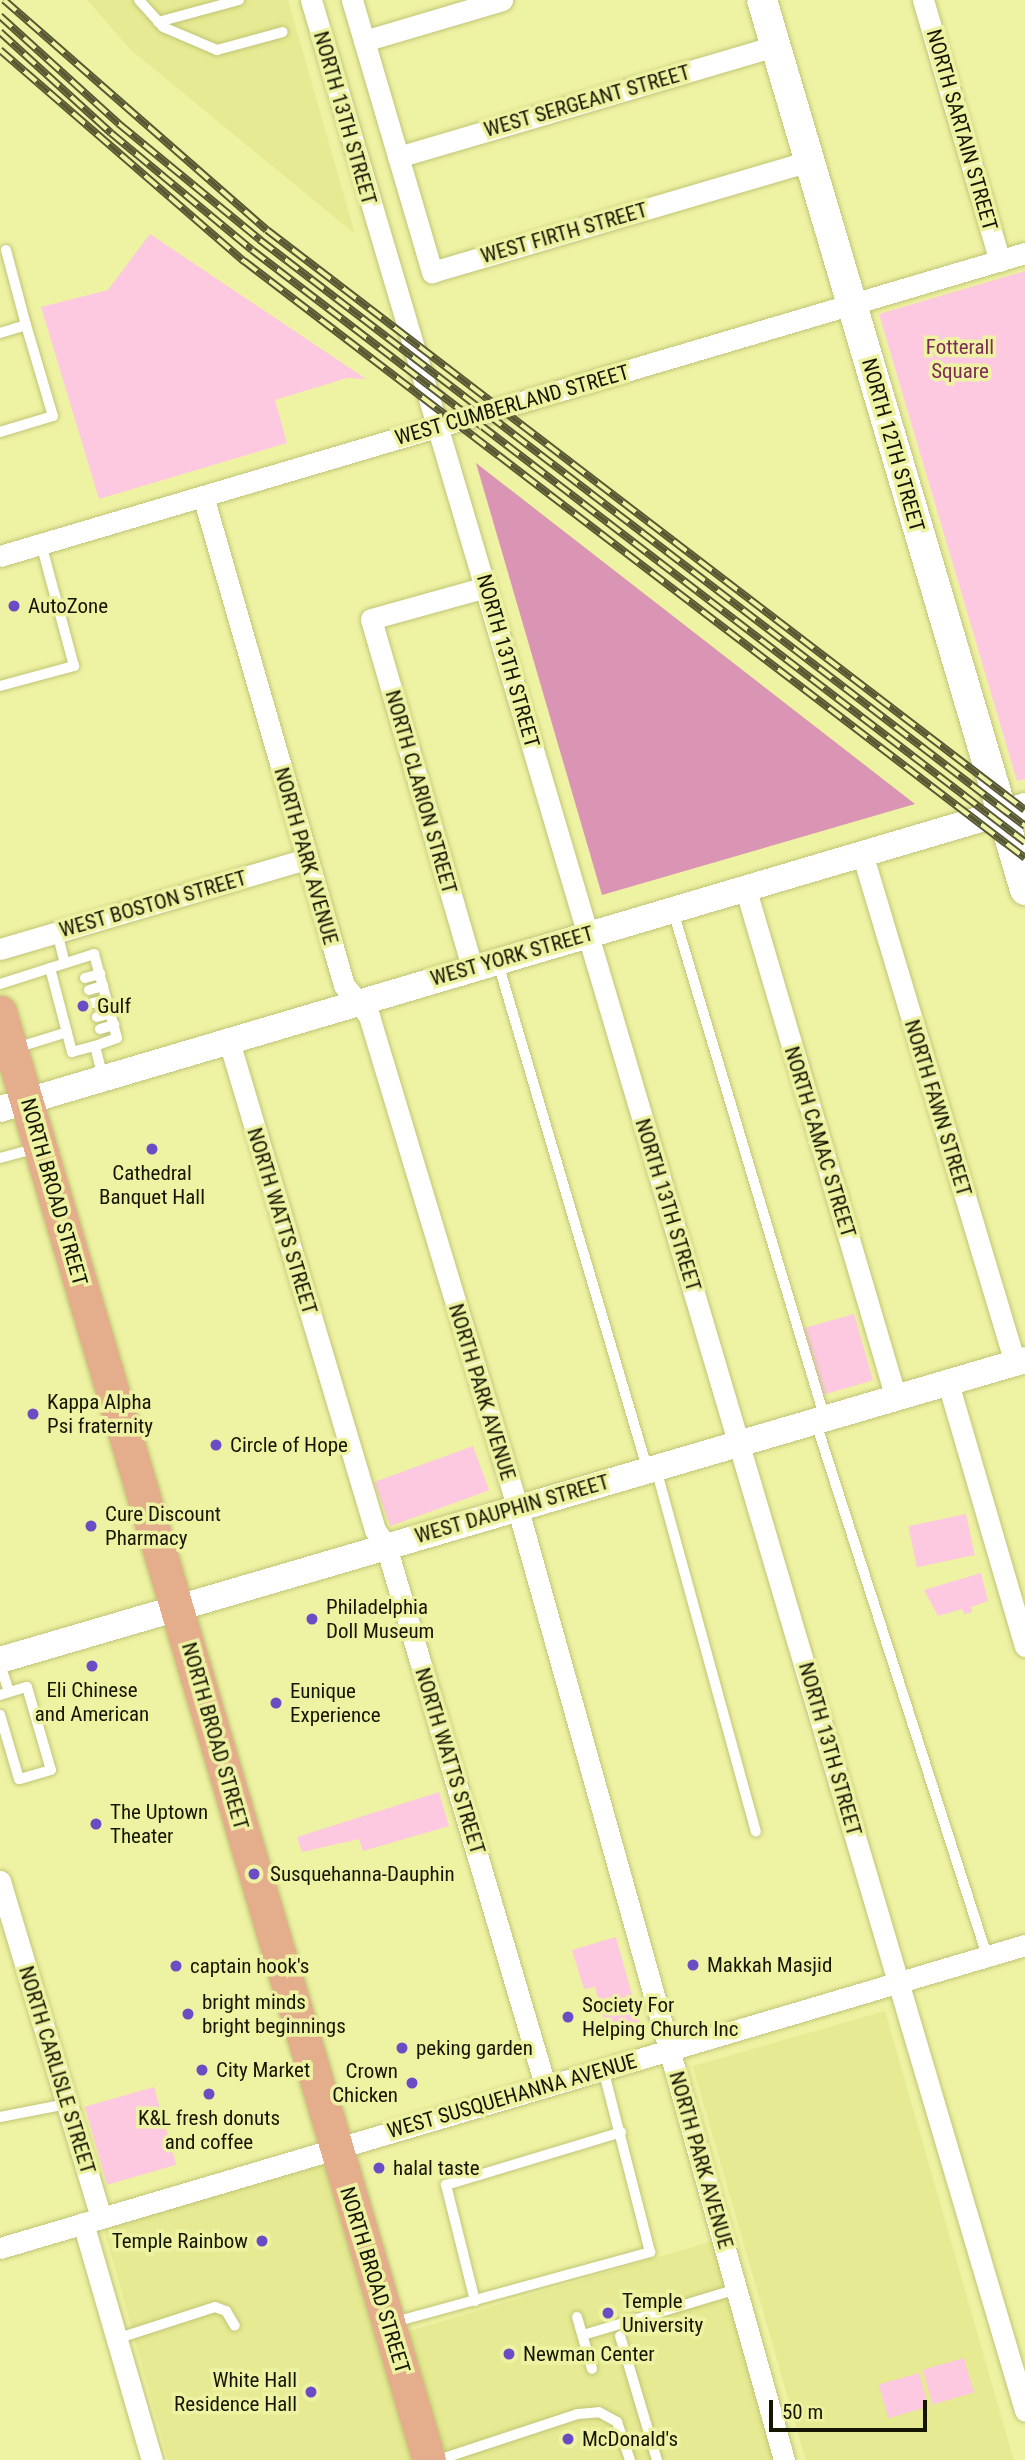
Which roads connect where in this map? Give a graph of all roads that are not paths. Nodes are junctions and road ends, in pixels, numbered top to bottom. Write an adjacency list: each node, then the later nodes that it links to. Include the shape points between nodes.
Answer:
1 (139, 0): 8 (lane)
2 (239, 0): 8 (lane)
3 (312, 0): 20 (street, NORTH 13TH STREET)
4 (352, 0): 10 (street, NORTH 13TH STREET)
5 (502, 0): 10 (street)
6 (762, 0): 11 (main road, NORTH 12TH STREET)
7 (923, 0): 16 (street, NORTH SARTAIN STREET)
8 (158, 22): 9 (lane, via 217,50)
9 (283, 32)
10 (364, 41): 12 (street, NORTH 13TH STREET)
11 (776, 46): 12 (street, WEST SERGEANT STREET); 13 (main road, NORTH 12TH STREET)
12 (398, 157): 13 (street, WEST FIRTH STREET, via 432,272)
13 (810, 160): 17 (main road, NORTH 12TH STREET)
14 (6, 250): 18 (lane)
15 (1025, 253): 16 (street, WEST CUMBERLAND STREET)
16 (1000, 261): 17 (street, WEST CUMBERLAND STREET)
17 (852, 304): 20 (street, WEST CUMBERLAND STREET); 27 (main road, NORTH 12TH STREET)
18 (26, 325): 19 (lane); 21 (lane, via 53,416)
19 (0, 333)
20 (438, 426): 22 (street, WEST CUMBERLAND STREET); 25 (street, NORTH 13TH STREET)
21 (0, 432)
22 (203, 496): 23 (street, WEST CUMBERLAND STREET); 29 (street, NORTH PARK AVENUE)
23 (41, 544): 24 (street, WEST CUMBERLAND STREET); 26 (lane, via 74,666)
24 (0, 556)
25 (486, 587): 34 (street, NORTH 13TH STREET); 38 (street, NORTH CLARION STREET, via 373,618)
26 (0, 686)
27 (1013, 809): 28 (street, WEST YORK STREET); 31 (main road, NORTH 12TH STREET)
28 (862, 853): 30 (street, WEST YORK STREET); 64 (street, NORTH FAWN STREET)
29 (306, 859): 33 (street, WEST BOSTON STREET); 46 (street, NORTH PARK AVENUE, via 344,985)
30 (744, 887): 32 (street, WEST YORK STREET); 66 (street, NORTH CAMAC STREET)
31 (1025, 890)
32 (673, 909): 34 (street, WEST YORK STREET); 67 (lane)
33 (57, 932): 35 (street, WEST BOSTON STREET); 37 (lane)
34 (587, 934): 36 (street, WEST YORK STREET); 68 (street, NORTH 13TH STREET)
35 (0, 949)
36 (497, 960): 38 (street, WEST YORK STREET); 69 (lane)
37 (65, 963): 39 (lane); 40 (lane, via 94,954)
38 (472, 967): 46 (street, WEST YORK STREET)
39 (50, 968): 42 (lane); 50 (lane, via 61,985)
40 (100, 974): 41 (lane); 43 (lane)
41 (85, 978)
42 (0, 984)
43 (103, 986): 44 (lane); 45 (lane)
44 (89, 990)
45 (107, 1000): 47 (lane); 51 (lane)
46 (356, 1002): 57 (street, WEST YORK STREET); 70 (street, NORTH PARK AVENUE, via 369,1016)
47 (93, 1003)
48 (74, 1009): 50 (lane)
49 (0, 1012): 59 (main road, NORTH BROAD STREET)
50 (61, 1012): 56 (lane)
51 (111, 1013): 52 (lane); 53 (lane)
52 (97, 1017)
53 (114, 1026): 55 (lane); 58 (lane, via 117,1038)
54 (79, 1028): 56 (lane)
55 (100, 1029)
56 (67, 1032): 58 (lane, via 72,1052); 59 (lane)
57 (228, 1038): 60 (street, WEST YORK STREET); 71 (street, NORTH WATTS STREET, via 375,1530)
58 (95, 1046): 60 (lane)
59 (11, 1049): 61 (main road, NORTH BROAD STREET)
60 (103, 1077): 61 (street, WEST YORK STREET)
61 (14, 1105): 62 (main road, NORTH BROAD STREET)
62 (41, 1147): 63 (lane); 72 (main road, NORTH BROAD STREET)
63 (0, 1158)
64 (1020, 1361): 65 (street, WEST DAUPHIN STREET)
65 (948, 1383): 66 (street, WEST DAUPHIN STREET); 73 (street)
66 (896, 1398): 67 (street, WEST DAUPHIN STREET)
67 (820, 1420): 68 (street, WEST DAUPHIN STREET); 80 (lane)
68 (740, 1444): 69 (street, WEST DAUPHIN STREET); 81 (street, NORTH 13TH STREET)
69 (652, 1470): 70 (street, WEST DAUPHIN STREET); 77 (lane)
70 (516, 1506): 71 (street, WEST DAUPHIN STREET); 82 (street, NORTH PARK AVENUE)
71 (386, 1546): 72 (street, WEST DAUPHIN STREET); 84 (street, NORTH WATTS STREET)
72 (177, 1607): 74 (street, WEST DAUPHIN STREET); 88 (main road, NORTH BROAD STREET)
73 (1025, 1646)
74 (0, 1662): 75 (lane)
75 (4, 1693): 76 (lane, via 27,1687 51,1770 19,1779)
76 (0, 1715)
77 (756, 1831)
78 (0, 1881): 85 (street, NORTH CARLISLE STREET)
79 (1025, 1945): 80 (street, WEST SUSQUEHANNA AVENUE)
80 (987, 1956): 81 (street, WEST SUSQUEHANNA AVENUE)
81 (899, 1983): 82 (street, WEST SUSQUEHANNA AVENUE); 100 (street, NORTH 13TH STREET)
82 (671, 2051): 83 (street, WEST SUSQUEHANNA AVENUE); 91 (street, NORTH PARK AVENUE)
83 (603, 2069): 84 (street, WEST SUSQUEHANNA AVENUE); 87 (lane)
84 (545, 2085): 88 (street, WEST SUSQUEHANNA AVENUE)
85 (66, 2104): 86 (lane); 89 (street, NORTH CARLISLE STREET)
86 (0, 2117)
87 (621, 2132): 92 (lane, via 446,2185); 92 (lane, via 650,2252)
88 (336, 2147): 89 (street, WEST SUSQUEHANNA AVENUE); 94 (main road, NORTH BROAD STREET)
89 (92, 2221): 90 (street, WEST SUSQUEHANNA AVENUE); 98 (street, NORTH CARLISLE STREET)
90 (0, 2248)
91 (737, 2289): 96 (lane); 106 (street, NORTH PARK AVENUE)
92 (475, 2301): 94 (lane)
93 (577, 2317): 96 (lane)
94 (388, 2323): 102 (main road, NORTH BROAD STREET)
95 (235, 2326): 98 (lane, via 226,2311 215,2307)
96 (583, 2334): 99 (lane)
97 (620, 2336): 105 (lane)
98 (116, 2339): 101 (street, NORTH CARLISLE STREET)
99 (592, 2369)
100 (1025, 2410)
101 (152, 2460)
102 (429, 2460)
103 (438, 2460): 104 (lane, via 578,2414 599,2412 617,2423)
104 (630, 2460)
105 (657, 2460)
106 (784, 2460)

